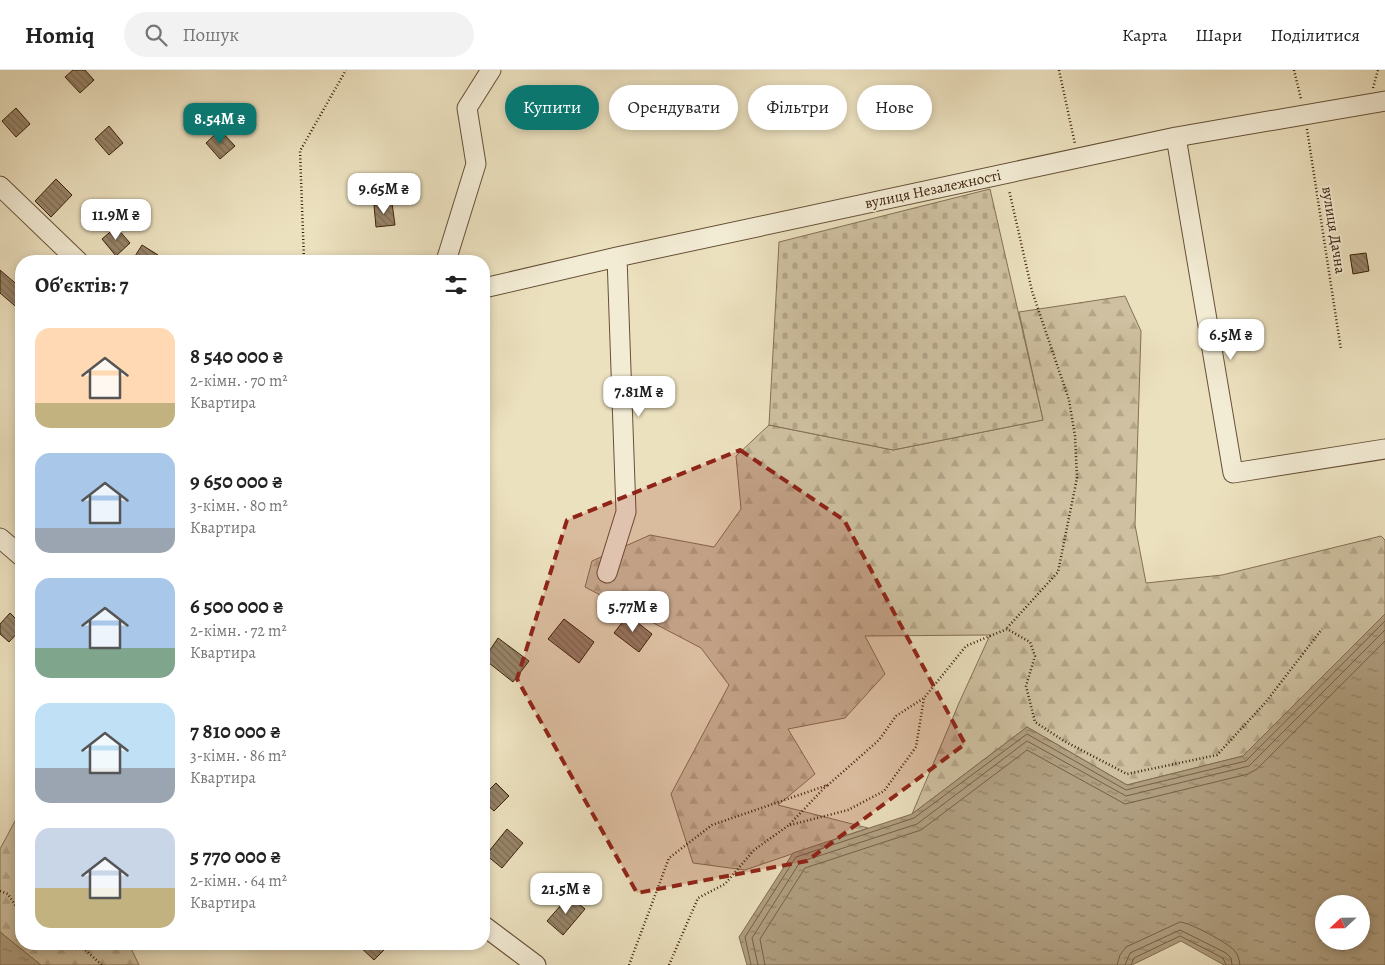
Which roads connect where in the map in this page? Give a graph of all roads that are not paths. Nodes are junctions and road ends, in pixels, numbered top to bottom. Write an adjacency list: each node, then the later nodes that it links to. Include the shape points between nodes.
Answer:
1 (491, 70): 6 (street, via 467,108 476,164)
2 (1385, 101): 3 (street, вулиця Незалежності)
3 (1176, 137): 7 (street, вулиця Незалежності); 9 (street, via 1233,473)
4 (0, 186): 5 (street)
5 (72, 255)
6 (448, 255)
7 (617, 257): 8 (street, вулиця Незалежності); 12 (street, via 626,512)
8 (490, 287)
9 (1385, 449)
10 (0, 538): 11 (street)
11 (15, 551)
12 (607, 572)
13 (490, 930): 14 (street)
14 (536, 965)

